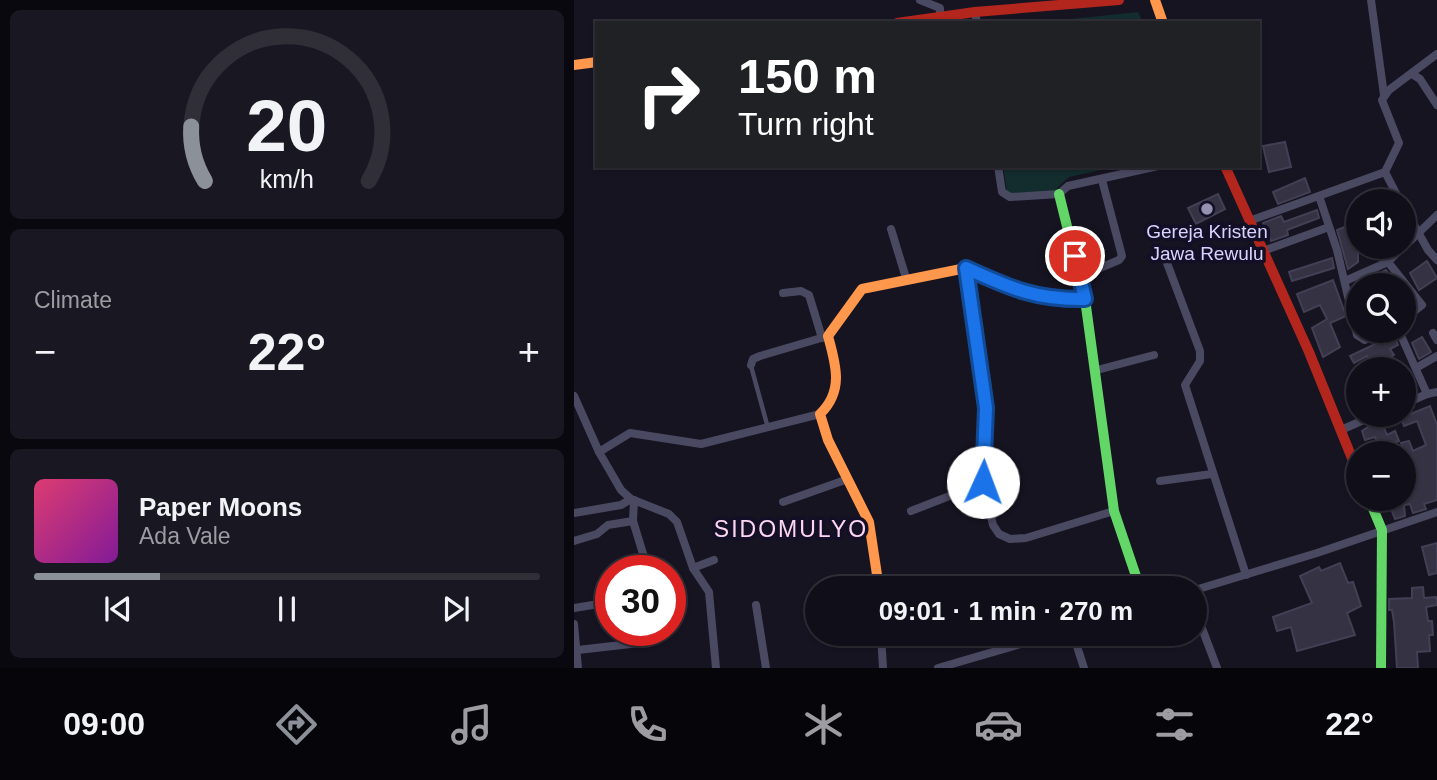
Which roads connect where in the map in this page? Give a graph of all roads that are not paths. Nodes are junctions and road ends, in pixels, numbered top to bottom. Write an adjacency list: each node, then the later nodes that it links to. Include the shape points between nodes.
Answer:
1 (920, 0): 7 (street)
2 (1119, 0): 5 (street)
3 (1154, 0): 10 (street)
4 (1371, 0): 15 (street)
5 (1078, 2): 6 (street)
6 (1016, 4): 8 (street)
7 (940, 8): 8 (street); 9 (street)
8 (976, 17)
9 (903, 21)
10 (1162, 21)
11 (1437, 54): 14 (street)
12 (595, 62): 13 (street)
13 (574, 65)
14 (1412, 74): 15 (street); 16 (street)
15 (1384, 95): 20 (street, via 1399,143)
16 (1437, 104)
17 (998, 168): 23 (street, via 1006,196)
18 (1150, 168): 21 (street)
19 (1226, 168): 26 (street)
20 (1385, 172): 22 (street); 24 (street)
21 (1102, 180): 23 (street, via 1068,186); 37 (street, via 1122,256)
22 (1394, 189)
23 (1059, 194): 37 (street)
24 (1319, 196): 26 (street); 27 (street)
25 (1437, 215): 30 (street)
26 (1249, 221): 31 (street)
27 (1329, 227): 31 (street); 39 (street)
28 (891, 229): 38 (street)
29 (1416, 230): 30 (street)
30 (1418, 234): 33 (street)
31 (1263, 251): 56 (street)
32 (1164, 256): 59 (street, via 1200,351 1200,361 1185,384)
33 (1437, 260)
34 (1388, 261): 36 (street); 39 (street)
35 (966, 268): 38 (street); 42 (street, via 1018,292); 62 (street, via 986,408)
36 (1397, 273)
37 (1081, 276): 42 (street)
38 (906, 278): 43 (street, via 862,289)
39 (1345, 281): 40 (street)
40 (1346, 285)
41 (783, 293): 43 (street, via 809,295)
42 (1085, 299): 48 (street)
43 (825, 337): 46 (street, via 760,356); 53 (street, via 837,368 838,389)
44 (1154, 355): 48 (street)
45 (1437, 356): 47 (street)
46 (751, 365): 55 (lane)
47 (1416, 368): 50 (street)
48 (1097, 370): 66 (street)
49 (1437, 392): 50 (street)
50 (1427, 394): 52 (street)
51 (574, 396): 58 (street)
52 (1416, 399)
53 (820, 414): 55 (street); 60 (street)
54 (1348, 427): 56 (street)
55 (768, 428): 58 (street, via 701,444 631,433)
56 (1341, 430): 57 (street)
57 (1346, 442)
58 (599, 452): 63 (street)
59 (1212, 474): 61 (street); 76 (street)
60 (848, 479): 64 (street); 77 (street, via 869,522)
61 (1160, 481)
62 (983, 482): 65 (street); 66 (street, via 993,525 1010,539)
63 (632, 499): 69 (street); 70 (street); 75 (street, via 673,517)
64 (783, 502)
65 (911, 511)
66 (1114, 511): 78 (street)
67 (1374, 511): 71 (street)
68 (1437, 512): 71 (street)
69 (574, 513)
70 (633, 521): 72 (street); 73 (street)
71 (1381, 530): 76 (street); 98 (street)
72 (574, 541)
73 (643, 555)
74 (714, 560): 75 (street)
75 (693, 568): 92 (street, via 709,592)
76 (1246, 575): 79 (street)
77 (878, 576)
78 (1137, 576)
79 (1207, 586)
80 (595, 605): 82 (street)
81 (755, 605): 93 (street)
82 (574, 608)
83 (574, 624): 89 (street)
84 (1207, 642): 97 (street)
85 (613, 646): 89 (street)
86 (882, 646): 94 (street)
87 (1017, 646): 90 (street)
88 (1077, 646): 96 (street)
89 (578, 650): 91 (street)
90 (954, 666): 95 (street)
91 (578, 668)
92 (716, 668)
93 (766, 668)
94 (883, 668)
95 (939, 668)
96 (1084, 668)
97 (1217, 668)
98 (1381, 668)

